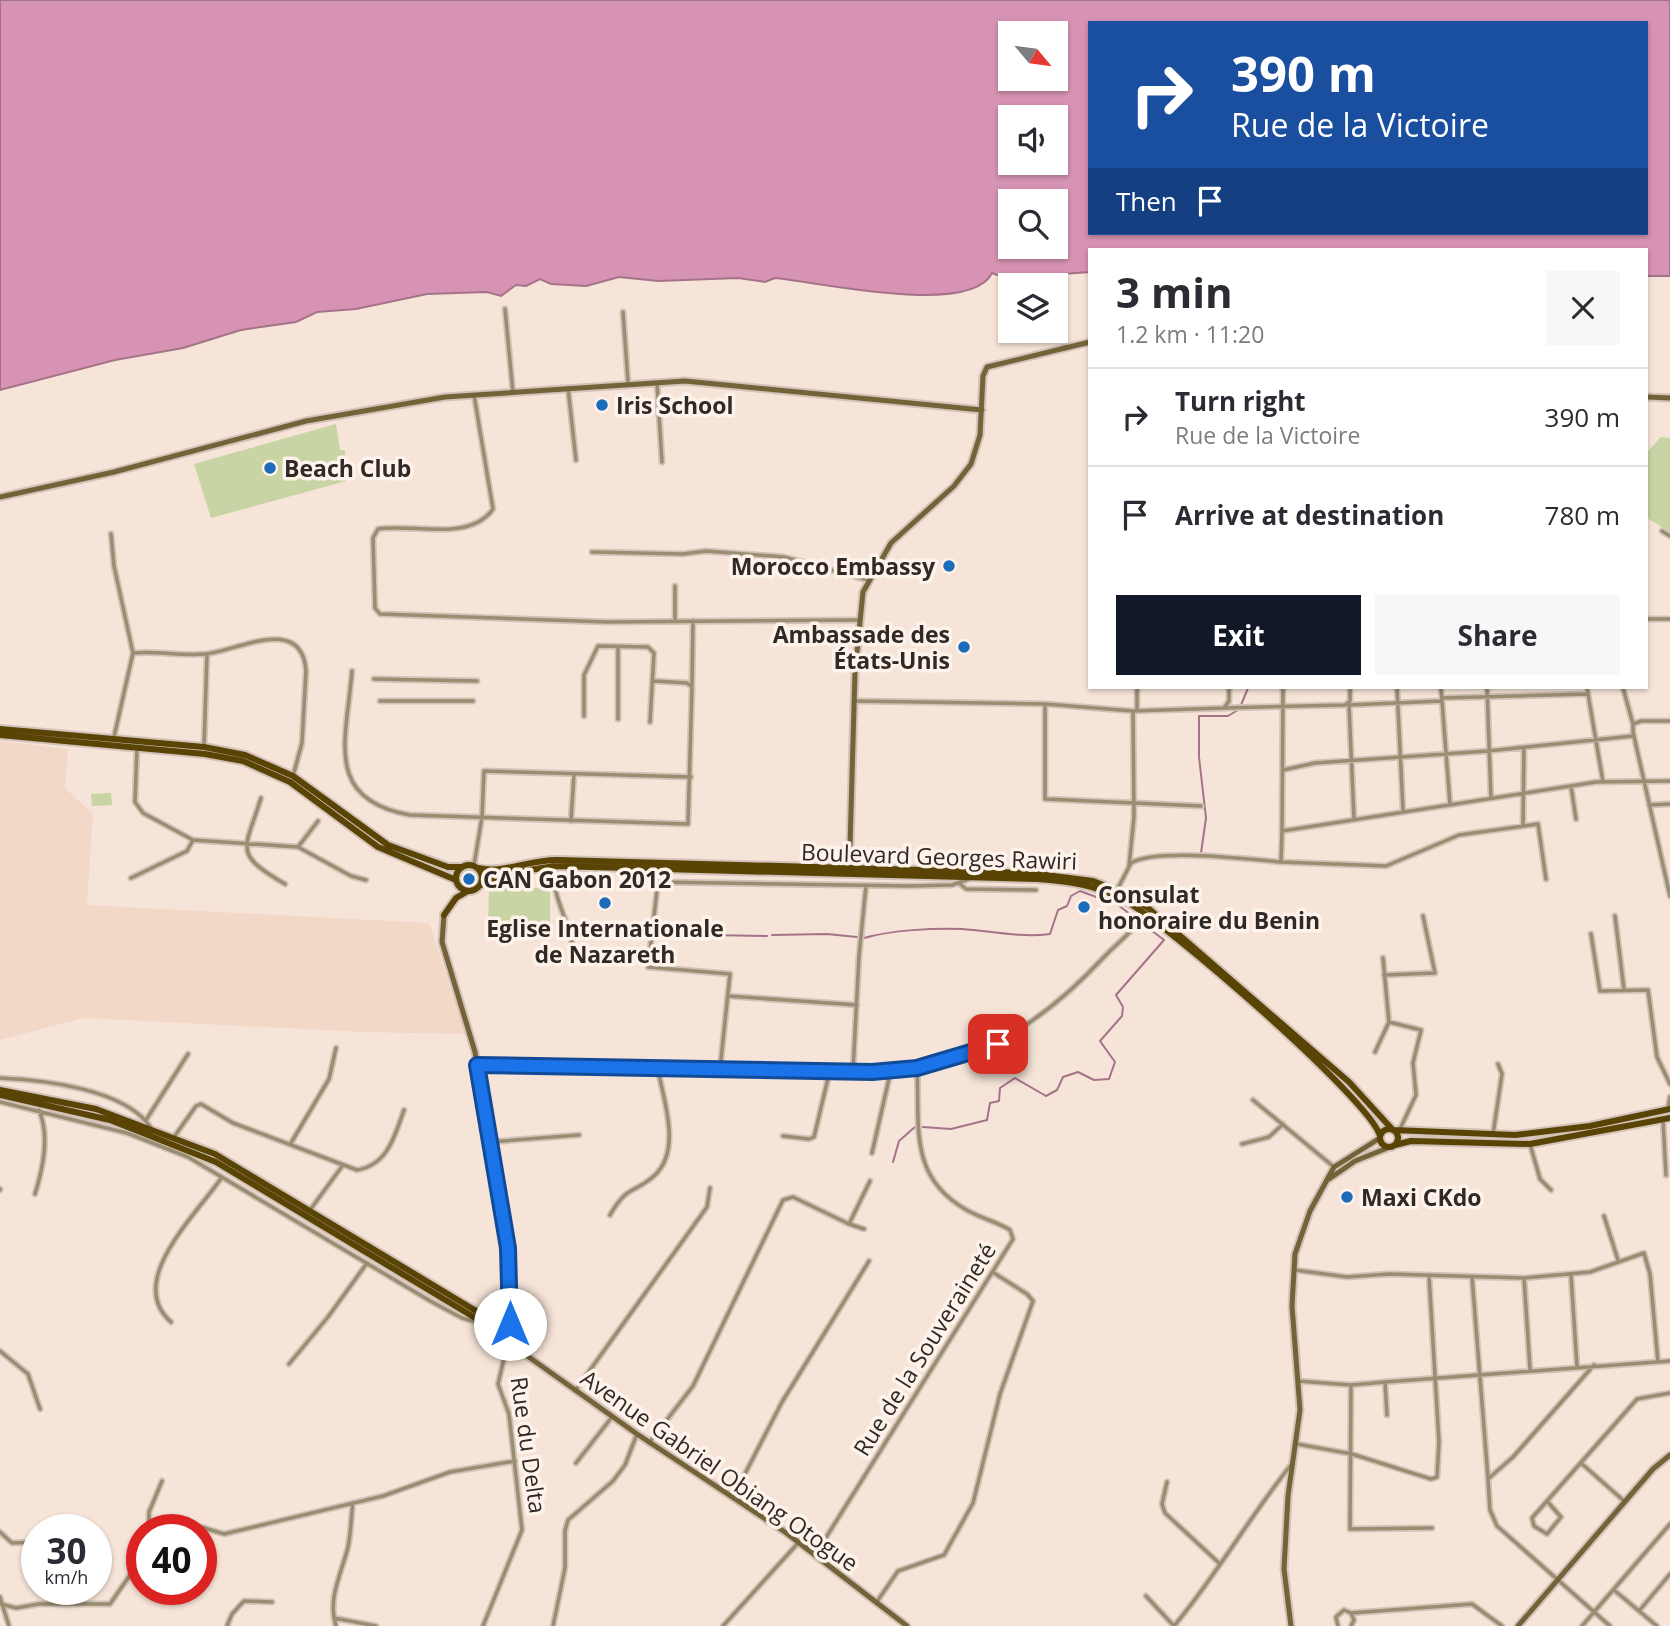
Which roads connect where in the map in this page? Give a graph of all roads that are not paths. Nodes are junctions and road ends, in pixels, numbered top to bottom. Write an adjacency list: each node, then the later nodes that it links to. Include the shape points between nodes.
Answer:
1 (505, 309): 7 (street)
2 (623, 312): 5 (street)
3 (1088, 342): 11 (street, via 987,367)
4 (657, 381): 5 (street); 11 (street); 13 (street)
5 (628, 382): 6 (street)
6 (568, 388): 7 (street); 12 (street)
7 (513, 393): 8 (street)
8 (474, 395): 14 (street, via 306,421); 23 (street, via 493,509 462,526 378,529 373,538 377,612 607,622)
9 (1648, 397): 10 (street)
10 (1670, 398)
11 (982, 410): 19 (street, via 978,442 967,471 896,538)
12 (576, 460)
13 (662, 462)
14 (0, 498)
15 (1662, 531): 17 (street)
16 (111, 534): 27 (street)
17 (1670, 536)
18 (592, 552): 19 (street, via 706,551 784,557)
19 (868, 580): 24 (street)
20 (675, 586): 23 (street)
21 (1648, 619): 22 (street)
22 (1670, 619)
23 (675, 620): 25 (street)
24 (858, 620): 25 (street); 48 (street)
25 (693, 621): 33 (street)
26 (618, 647): 32 (street, via 651,647); 55 (street, via 600,645 592,656 584,676); 56 (street)
27 (133, 653): 28 (street); 63 (street)
28 (207, 654): 65 (street); 74 (street, via 275,638 301,654 306,665 305,696 301,753)
29 (352, 671): 89 (street, via 345,765 350,782 389,810)
30 (374, 679): 31 (street)
31 (477, 681)
32 (654, 681): 33 (street); 58 (street)
33 (692, 687): 75 (street)
34 (1138, 689): 54 (street)
35 (1229, 689): 52 (street)
36 (1283, 689): 53 (street)
37 (1350, 689): 51 (street)
38 (1397, 689): 50 (street)
39 (1441, 689): 45 (street)
40 (1487, 689): 44 (street)
41 (1587, 689): 43 (street)
42 (1623, 689): 59 (street)
43 (1588, 694): 44 (street); 64 (street)
44 (1487, 697): 45 (street); 68 (street)
45 (1442, 699): 50 (street); 69 (street)
46 (380, 701): 47 (street)
47 (473, 701)
48 (854, 701): 49 (street); 99 (street)
49 (1045, 704): 54 (street); 83 (street, via 1042,796)
50 (1399, 704): 51 (street); 70 (street)
51 (1347, 705): 53 (street); 71 (street)
52 (1224, 708): 53 (street); 54 (street)
53 (1283, 709): 72 (street)
54 (1135, 711): 83 (street)
55 (584, 716)
56 (618, 719)
57 (1670, 721): 59 (street)
58 (650, 722)
59 (1633, 724): 62 (street)
60 (0, 729): 63 (main road)
61 (0, 735): 67 (main road)
62 (1633, 736): 64 (street); 78 (street)
63 (114, 738): 65 (main road)
64 (1594, 738): 66 (street); 77 (street)
65 (204, 747): 74 (main road, via 255,758)
66 (1524, 747): 68 (street); 80 (street)
67 (137, 748): 96 (street, via 134,787 138,808); 112 (main road, via 223,757 268,770 378,848)
68 (1488, 751): 69 (street); 82 (street)
69 (1446, 754): 70 (street); 84 (street)
70 (1402, 758): 71 (street); 88 (street)
71 (1352, 762): 72 (street); 90 (street)
72 (1283, 770): 95 (street)
73 (574, 774): 75 (street); 89 (street, via 484,771); 93 (street)
74 (293, 776): 103 (main road, via 383,843 448,867)
75 (691, 777): 93 (street, via 688,824)
76 (1670, 781): 78 (street)
77 (1603, 782): 78 (street); 79 (street)
78 (1643, 782): 86 (street)
79 (1571, 786): 80 (street); 91 (street)
80 (1524, 793): 82 (street); 94 (street)
81 (261, 797): 97 (street)
82 (1491, 798): 84 (street)
83 (1134, 804): 87 (street); 102 (street)
84 (1450, 804): 88 (street)
85 (1670, 804): 86 (street)
86 (1649, 805): 121 (street)
87 (1201, 806)
88 (1403, 810): 90 (street)
89 (482, 817): 93 (street); 104 (street)
90 (1354, 818): 95 (street)
91 (1576, 819)
92 (317, 821): 98 (street)
93 (571, 821)
94 (1523, 825): 100 (street, via 1459,835 1386,866); 110 (street, via 1541,826)
95 (1282, 831): 100 (street)
96 (193, 840): 97 (street); 108 (street, via 187,851)
97 (247, 844): 98 (street); 115 (street, via 252,862)
98 (298, 847): 111 (street)
99 (849, 855): 106 (street); 107 (street)
100 (1281, 862): 102 (street, via 1180,856 1142,859)
101 (555, 866): 105 (main road, Boulevard Georges Rawiri); 116 (main road, Boulevard Georges Rawiri, via 495,876); 127 (street, via 555,887)
102 (1129, 866): 119 (street)
103 (462, 867): 104 (main road); 112 (main road)
104 (476, 867): 106 (main road, Boulevard Georges Rawiri, via 495,869 553,859); 116 (main road)
105 (615, 867): 109 (main road, Boulevard Georges Rawiri); 113 (street)
106 (838, 868): 107 (main road, Boulevard Georges Rawiri)
107 (859, 869): 119 (main road, Boulevard Georges Rawiri, via 1054,874)
108 (131, 878)
109 (971, 878): 114 (street); 125 (main road, Boulevard Georges Rawiri, via 1082,884 1113,894)
110 (1546, 879)
111 (366, 880)
112 (456, 881): 120 (main road); 122 (main road)
113 (658, 882): 117 (street); 131 (street, via 648,967 728,972)
114 (959, 883): 117 (street); 118 (street, via 966,888)
115 (285, 884)
116 (481, 885): 120 (main road)
117 (866, 886): 132 (street)
118 (1036, 890)
119 (1116, 890): 159 (main road, Boulevard Georges Rawiri, via 1163,918)
120 (468, 891): 122 (main road, via 456,898)
121 (1670, 896)
122 (444, 915): 138 (street, via 442,942)
123 (1423, 916): 129 (street, via 1435,973)
124 (1615, 916): 130 (street)
125 (1142, 919): 139 (street, via 1060,999 1012,1035 986,1049); 163 (main road, Boulevard Georges Rawiri, via 1345,1087 1371,1116)
126 (1591, 934): 130 (street, via 1600,990)
127 (573, 949)
128 (1383, 958): 129 (street)
129 (1384, 975): 133 (street)
130 (1624, 990): 146 (street, via 1648,990 1657,1057)
131 (728, 996): 132 (street); 140 (street)
132 (857, 1005): 144 (street)
133 (1389, 1023): 135 (street); 159 (street, via 1421,1030 1413,1063 1416,1095)
134 (336, 1048): 166 (street, via 329,1079)
135 (1375, 1052)
136 (188, 1054): 156 (street)
137 (1498, 1064): 162 (street, via 1502,1074)
138 (477, 1065): 141 (street); 165 (street)
139 (917, 1068): 143 (street); 189 (street, Rue de la Souveraineté, via 922,1162 955,1202 1013,1234)
140 (720, 1069): 141 (street); 142 (street)
141 (658, 1070): 181 (street, via 667,1115 667,1150 656,1174 625,1192)
142 (830, 1070): 144 (street); 161 (street, via 814,1137)
143 (891, 1070): 144 (street); 170 (street)
144 (853, 1071)
145 (0, 1078): 156 (street, via 58,1085 117,1100)
146 (1670, 1083)
147 (0, 1090): 158 (main road, via 82,1106)
148 (0, 1095): 195 (main road, via 93,1115 213,1160)
149 (1670, 1097): 154 (street)
150 (1253, 1100): 157 (street)
151 (0, 1102): 152 (street)
152 (38, 1109): 174 (street, via 135,1136 188,1157); 179 (street, via 44,1141)
153 (404, 1110): 171 (street, via 382,1157 363,1169)
154 (1669, 1110): 162 (main road, via 1563,1130)
155 (1666, 1119): 168 (main road); 173 (street)
156 (146, 1120): 158 (street)
157 (1283, 1124): 167 (street, via 1269,1137); 172 (street)
158 (151, 1128): 164 (main road)
159 (1396, 1129): 162 (main road); 163 (main road, via 1385,1130); 169 (main road)
160 (579, 1135): 165 (street)
161 (783, 1136)
162 (1493, 1136)
163 (1380, 1137): 169 (main road, via 1383,1145); 172 (street)
164 (174, 1138): 166 (street, via 199,1104 233,1123); 180 (main road, via 218,1156)
165 (490, 1142): 196 (street, via 509,1258)
166 (291, 1144): 171 (street)
167 (1242, 1144)
168 (1531, 1144): 169 (main road, via 1411,1141); 178 (street, via 1540,1179)
169 (1393, 1146): 176 (street, via 1355,1161)
170 (872, 1153)
171 (343, 1165): 180 (street)
172 (1334, 1167): 176 (street)
173 (1666, 1175)
174 (222, 1177): 187 (street); 194 (street, via 156,1278 158,1308)
175 (870, 1181): 183 (street)
176 (1326, 1181): 188 (street, via 1301,1230)
177 (710, 1188): 211 (street, via 707,1208)
178 (1551, 1189)
179 (35, 1194)
180 (310, 1210): 197 (main road)
181 (610, 1215)
182 (1604, 1216): 185 (street)
183 (849, 1224): 184 (street); 217 (street, via 793,1197 783,1200 693,1386)
184 (864, 1229)
185 (1618, 1260): 190 (street); 201 (street, via 1642,1252 1646,1256)
186 (869, 1261): 228 (street, via 782,1402)
187 (367, 1263): 195 (street, via 455,1315); 202 (street)
188 (1293, 1270): 191 (street, via 1351,1278); 208 (street)
189 (994, 1272): 237 (street, Rue de la Souveraineté); 247 (street, via 1033,1301 1000,1394 973,1503 940,1558 898,1571)
190 (1571, 1275): 193 (street); 204 (street)
191 (1430, 1276): 192 (street); 207 (street)
192 (1472, 1277): 193 (street); 206 (street)
193 (1524, 1278): 205 (street)
194 (172, 1322)
195 (486, 1323): 197 (main road)
196 (510, 1324): 197 (street); 198 (street, via 518,1332 517,1340)
197 (499, 1329): 198 (street, via 498,1340)
198 (509, 1345): 211 (street, Avenue Gabriel Obiang Otogue); 221 (street, Rue du Delta, via 498,1384 509,1415)
199 (0, 1351): 213 (street, via 29,1374)
200 (1670, 1361): 201 (street)
201 (1658, 1362): 203 (street)
202 (289, 1364)
203 (1594, 1365): 204 (street); 225 (street)
204 (1577, 1366): 205 (street)
205 (1530, 1369): 206 (street)
206 (1481, 1374): 207 (street); 225 (street)
207 (1433, 1377): 209 (street); 219 (street, via 1439,1442 1435,1479)
208 (1298, 1381): 210 (street); 218 (street)
209 (1385, 1382): 210 (street); 214 (street)
210 (1351, 1385): 219 (street)
211 (575, 1391): 215 (street, Avenue Gabriel Obiang Otogue)
212 (1670, 1393): 224 (street, via 1637,1399)
213 (40, 1409)
214 (1387, 1415)
215 (612, 1417): 216 (street, Avenue Gabriel Obiang Otogue); 222 (street)
216 (637, 1434): 217 (street, Avenue Gabriel Obiang Otogue); 259 (street, via 613,1481 568,1520 565,1568)
217 (649, 1443): 228 (street, Avenue Gabriel Obiang Otogue)
218 (1297, 1444): 219 (street); 223 (street)
219 (1352, 1454): 233 (street, via 1352,1531)
220 (1670, 1455): 230 (street)
221 (514, 1461): 231 (street, via 450,1472); 258 (street, Rue du Delta, via 522,1530)
222 (576, 1463)
223 (1292, 1463): 238 (street); 262 (street, via 1284,1569)
224 (1581, 1463): 229 (street); 230 (street)
225 (1488, 1479): 240 (street, via 1494,1522)
226 (162, 1481): 231 (street, via 149,1512 149,1526 198,1527 224,1534)
227 (1167, 1482): 238 (street, via 1162,1504 1165,1513)
228 (733, 1497): 235 (street, Avenue Gabriel Obiang Otogue)
229 (1547, 1501): 229 (street, via 1531,1520 1547,1534 1561,1517)
230 (1625, 1502): 240 (street)
231 (353, 1503): 253 (street)
232 (1670, 1524): 242 (street)
233 (1432, 1528)
234 (0, 1532): 236 (street, via 12,1543)
235 (799, 1542): 237 (street, Avenue Gabriel Obiang Otogue); 260 (street)
236 (21, 1543)
237 (815, 1555): 247 (street, Avenue Gabriel Obiang Otogue)
238 (1219, 1563): 243 (street, via 1174,1626)
239 (1670, 1574): 250 (street)
240 (1558, 1580): 251 (street); 266 (street)
241 (126, 1581): 245 (street)
242 (1614, 1590): 250 (street); 251 (street)
243 (1146, 1596)
244 (0, 1597): 248 (street)
245 (112, 1601)
246 (272, 1602): 255 (street, via 244,1601)
247 (876, 1603): 261 (street, Avenue Gabriel Obiang Otogue)
248 (1, 1604): 249 (street, via 16,1608); 254 (street)
249 (52, 1605)
250 (1639, 1611): 269 (street)
251 (1593, 1612): 267 (street); 268 (street)
252 (1351, 1613): 263 (street, via 1344,1610 1338,1614); 264 (street); 265 (street, via 1472,1604)
253 (334, 1618): 256 (street); 257 (street)
254 (9, 1626)
255 (227, 1626)
256 (336, 1626)
257 (376, 1626)
258 (483, 1626)
259 (553, 1626)
260 (723, 1626)
261 (907, 1626)
262 (1291, 1626)
263 (1339, 1626)
264 (1351, 1626)
265 (1502, 1626)
266 (1518, 1626)
267 (1582, 1626)
268 (1610, 1626)
269 (1657, 1626)

